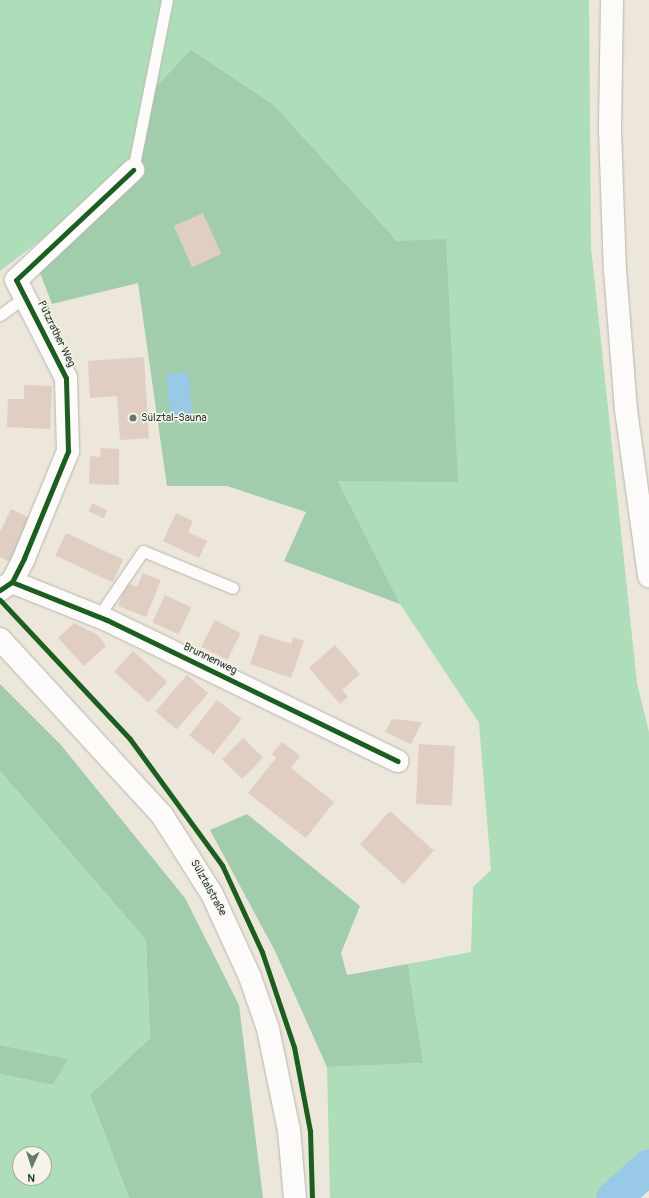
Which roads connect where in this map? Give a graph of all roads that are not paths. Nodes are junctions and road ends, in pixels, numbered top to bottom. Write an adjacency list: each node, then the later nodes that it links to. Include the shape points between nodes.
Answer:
1 (167, 0): 3 (lane)
2 (612, 0): 6 (main road, via 610,130 615,270 626,410)
3 (134, 170): 4 (main road, Pützrather Weg, via 16,280)
4 (26, 296): 5 (lane); 7 (main road, Pützrather Weg, via 66,378 68,451)
5 (0, 315)
6 (649, 576)
7 (6, 586): 9 (main road, Brunnenweg)
8 (233, 588): 9 (lane, via 143,551)
9 (98, 617): 11 (main road, Brunnenweg, via 366,755)
10 (0, 639): 12 (main road, Sülztalstraße, via 162,815 212,894 250,976 268,1029 289,1130)
11 (398, 761)
12 (296, 1198)

